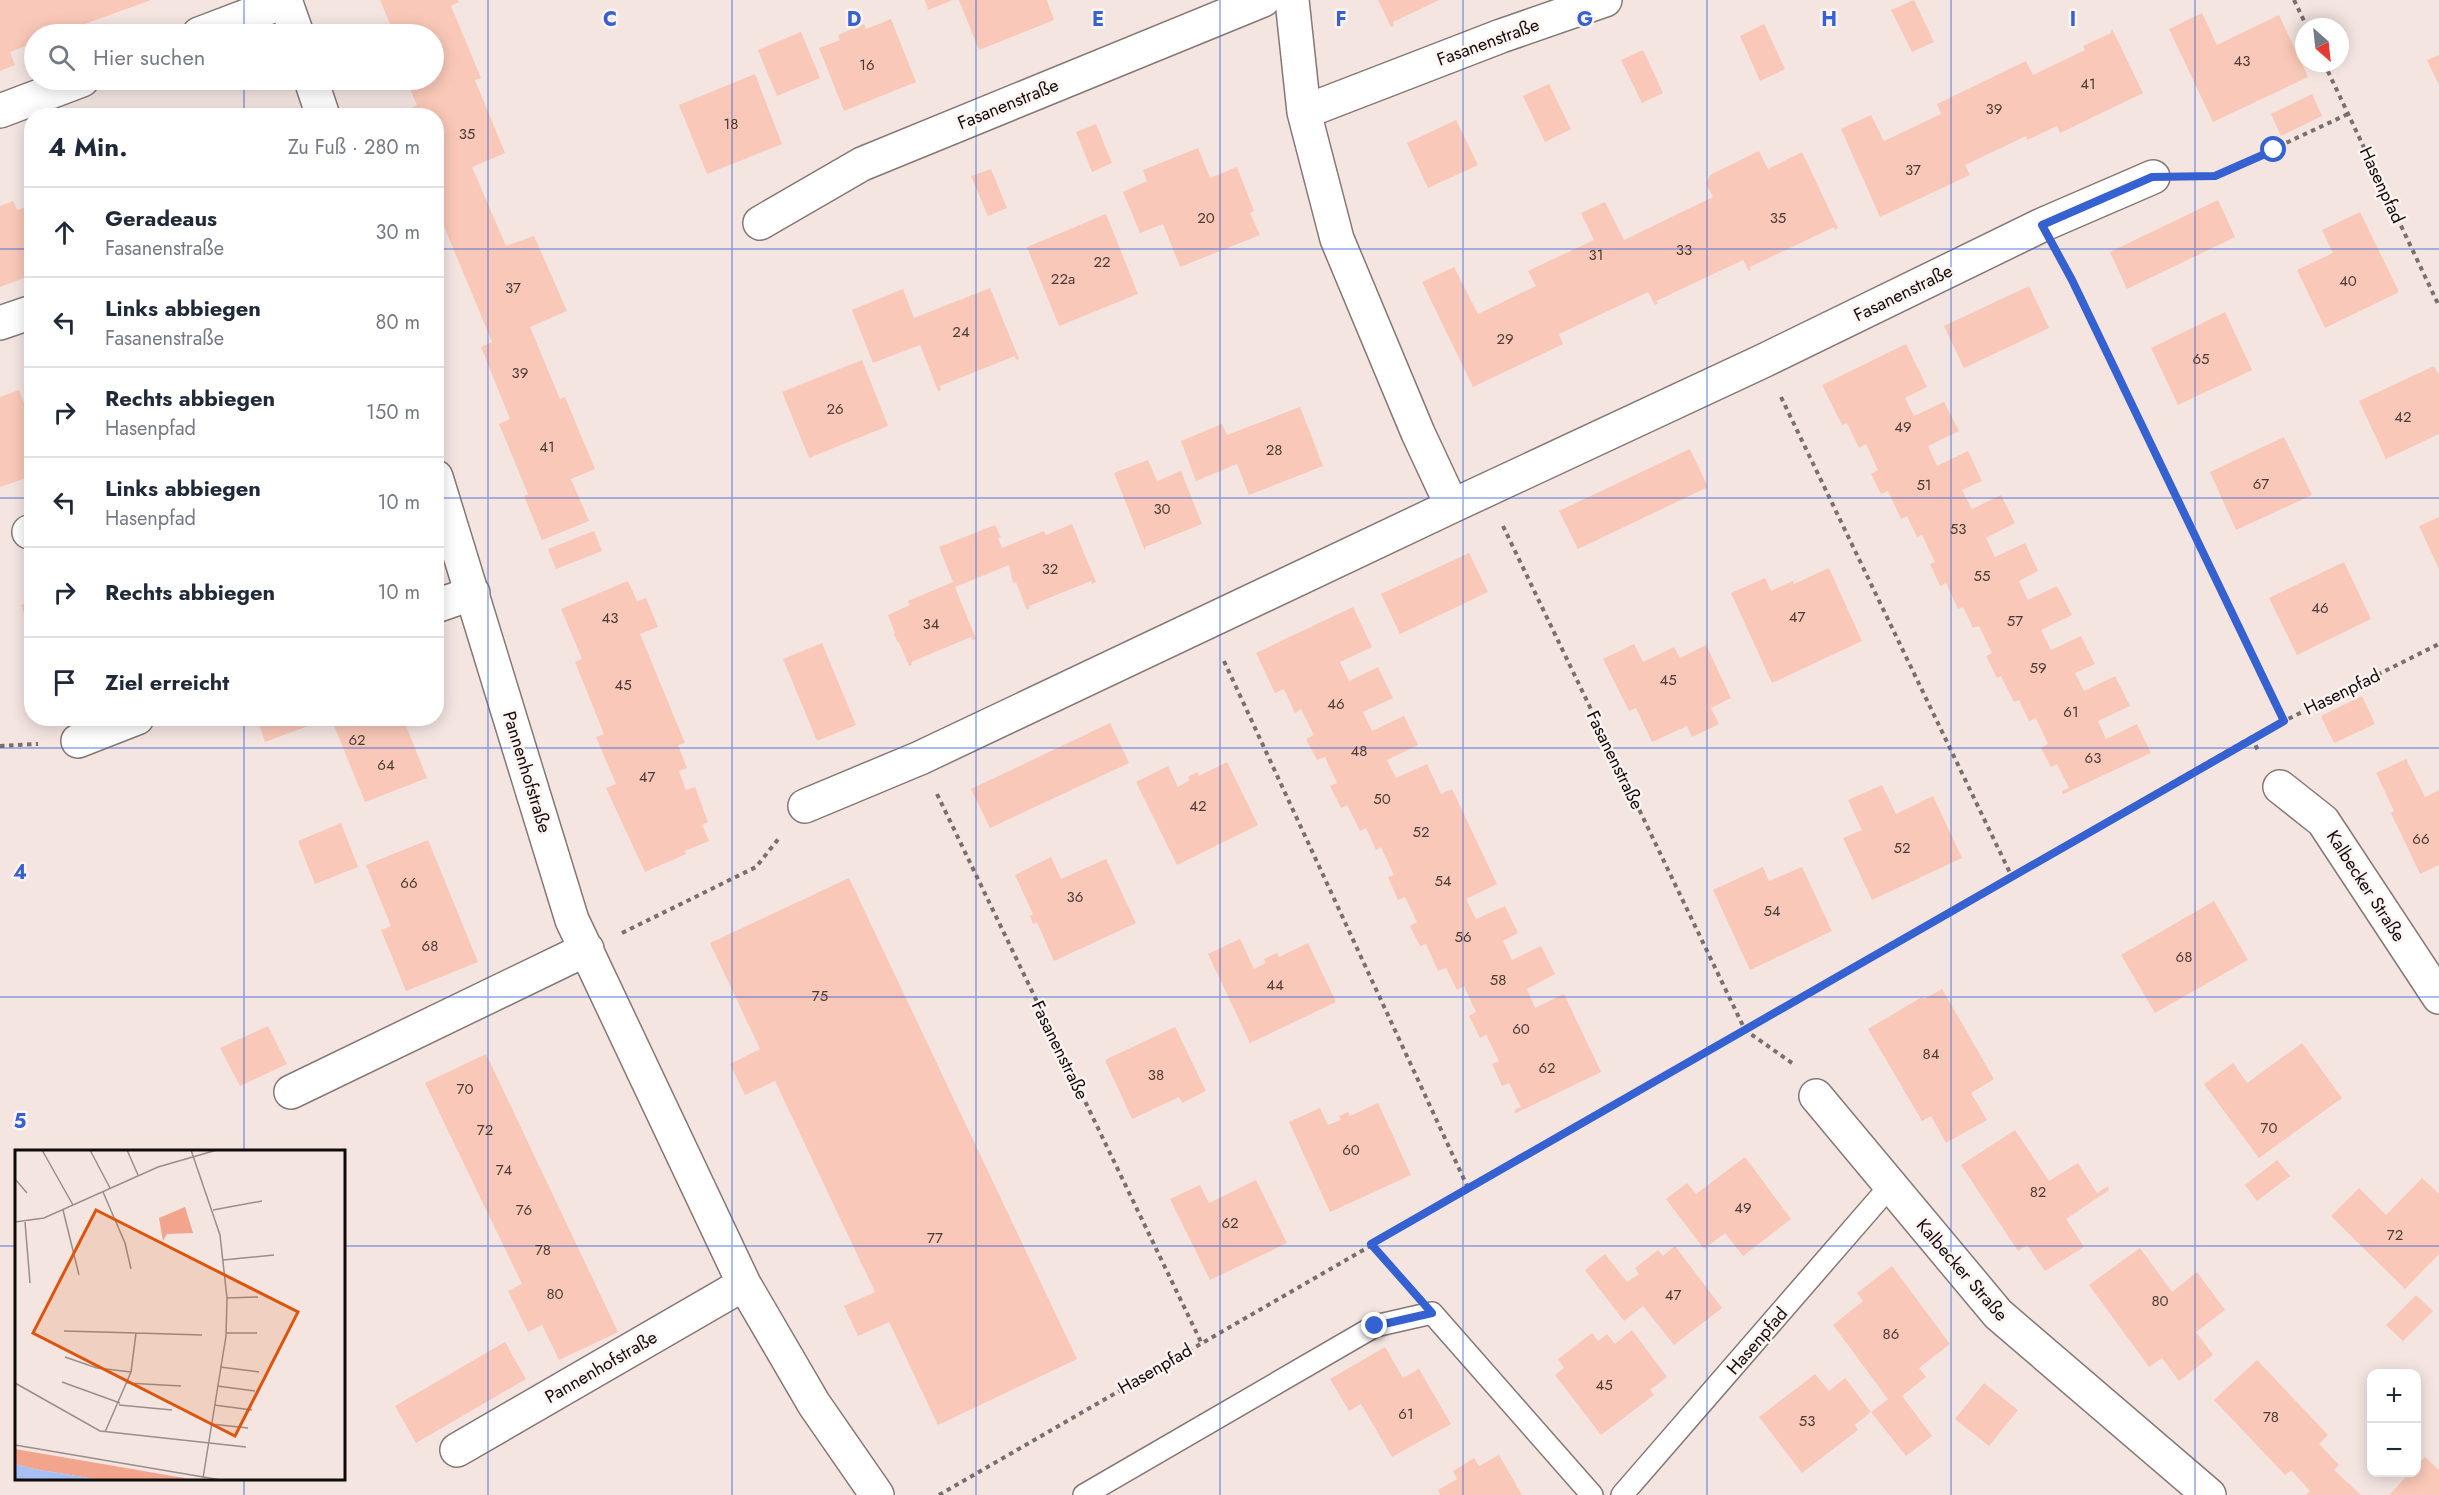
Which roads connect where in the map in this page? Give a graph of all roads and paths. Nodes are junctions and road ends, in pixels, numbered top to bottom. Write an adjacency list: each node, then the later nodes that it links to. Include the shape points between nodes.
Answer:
1 (286, 0): 7 (street); 8 (street)
2 (1263, 0): 17 (street, Fasanenstraße, via 862,164)
3 (1292, 0): 14 (street)
4 (1605, 0): 14 (street, Fasanenstraße)
5 (2294, 0): 6 (path)
6 (2303, 18)
7 (224, 24)
8 (294, 24)
9 (2328, 72): 15 (path, Hasenpfad)
10 (56, 90): 13 (street)
11 (314, 90): 12 (street)
12 (320, 108)
13 (0, 111)
14 (1304, 112): 25 (street, via 1336,239)
15 (2348, 114): 16 (path, via 2215,176); 19 (path, Hasenpfad)
16 (2152, 177): 18 (street, Fasanenstraße)
17 (760, 224)
18 (2042, 225): 22 (street, Fasanenstraße); 30 (path)
19 (2439, 306)
20 (24, 315): 21 (street)
21 (0, 323)
22 (1763, 361): 23 (street, Fasanenstraße); 36 (path)
23 (1487, 489): 25 (street, Fasanenstraße); 39 (path, Fasanenstraße)
24 (444, 502): 26 (street, Pannenhofstraße)
25 (1452, 506): 28 (street, Fasanenstraße)
26 (473, 593): 27 (street); 37 (street, Pannenhofstraße, via 572,920)
27 (444, 603)
28 (1206, 622): 33 (street, Fasanenstraße); 43 (path)
29 (2439, 644): 30 (path, Hasenpfad)
30 (2284, 721): 36 (path, Hasenpfad)
31 (116, 726): 32 (street)
32 (78, 741)
33 (920, 758): 35 (street, Fasanenstraße); 47 (path, Fasanenstraße)
34 (2280, 787): 38 (street, Kalbecker Straße, via 2323,821)
35 (805, 806): 37 (path, via 756,867)
36 (2012, 877): 39 (path, Hasenpfad)
37 (587, 949): 40 (street); 45 (street, Pannenhofstraße)
38 (2439, 998)
39 (1745, 1030): 41 (path, via 1791,1062); 43 (path, Hasenpfad)
40 (291, 1092)
41 (1815, 1096): 42 (street, Kalbecker Straße)
42 (1890, 1186): 53 (lane, Hasenpfad); 54 (street, Kalbecker Straße, via 1998,1314)
43 (1468, 1188): 44 (path, Hasenpfad)
44 (1371, 1244): 46 (path); 47 (path, Hasenpfad)
45 (744, 1284): 48 (street, Pannenhofstraße); 49 (street, Pannenhofstraße, via 814,1404)
46 (1432, 1313): 51 (lane, via 1375,1326); 52 (lane)
47 (1201, 1342): 50 (path, Hasenpfad)
48 (457, 1450)
49 (877, 1495)
50 (939, 1495)
51 (1084, 1495)
52 (1592, 1495)
53 (1622, 1495)
54 (2209, 1495)

